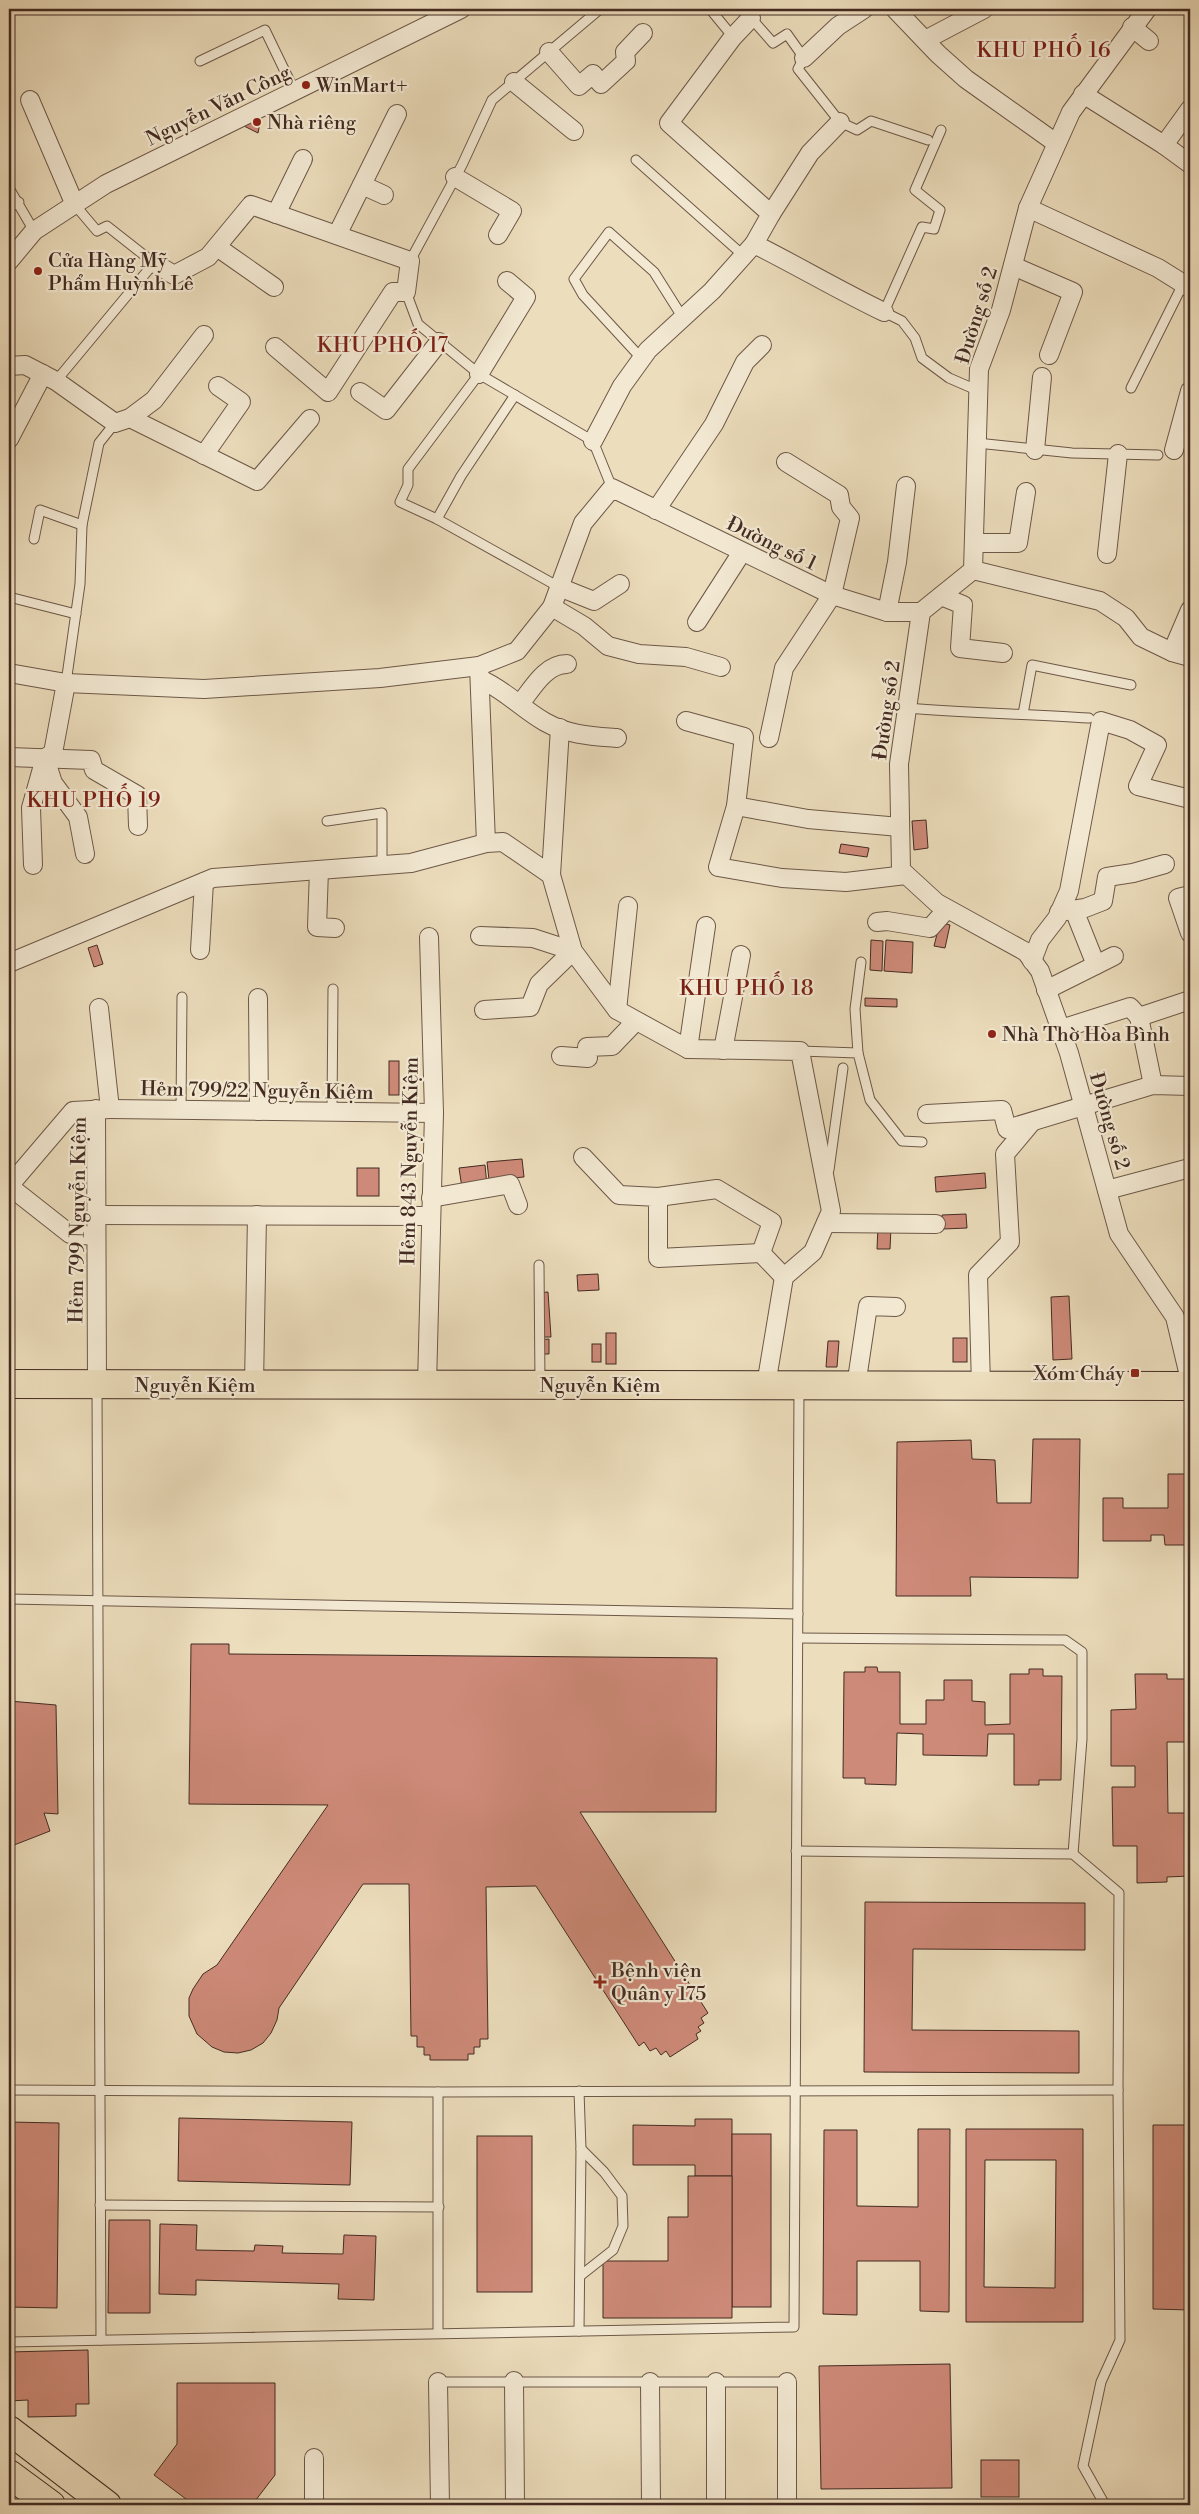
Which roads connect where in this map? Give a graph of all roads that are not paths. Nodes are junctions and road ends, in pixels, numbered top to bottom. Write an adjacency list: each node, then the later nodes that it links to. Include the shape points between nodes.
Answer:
1 (461, 9): 18 (street, Nguyễn Văn Công)
2 (600, 9): 14 (lane)
3 (710, 9): 11 (lane)
4 (864, 9): 15 (street, via 838,26)
5 (895, 9): 12 (street)
6 (984, 9): 12 (street)
7 (1147, 9): 9 (street, Đường số 2)
8 (751, 18): 11 (street); 15 (lane, via 773,43 787,34)
9 (1132, 27): 13 (street); 19 (street, Đường số 2)
10 (643, 33): 14 (street, via 625,52 626,61 601,84 593,74 579,86)
11 (733, 37): 41 (street, via 669,123)
12 (925, 40): 27 (street, via 966,79)
13 (1149, 41)
14 (549, 52): 17 (lane)
15 (804, 58): 23 (lane, via 798,69)
16 (200, 61): 18 (lane, via 266,30)
17 (514, 82): 24 (street); 32 (lane, via 492,100)
18 (294, 90): 37 (street, Nguyễn Văn Công, via 106,184)
19 (1083, 94): 27 (street, Đường số 2); 28 (street)
20 (30, 100): 37 (street)
21 (1190, 109): 28 (street)
22 (397, 114): 33 (street)
23 (840, 122): 26 (lane, via 857,130 871,121); 41 (street, via 810,153)
24 (574, 130)
25 (941, 130): 55 (lane, via 915,190 940,210 934,229 922,227)
26 (928, 140)
27 (1056, 144): 39 (street, Đường số 2)
28 (1164, 144): 31 (street)
29 (303, 159): 40 (street)
30 (636, 160): 46 (lane)
31 (1190, 164)
32 (455, 177): 44 (street, via 512,211); 48 (lane)
33 (362, 185): 35 (street); 43 (street)
34 (9, 188): 36 (lane)
35 (384, 195)
36 (19, 202): 38 (lane); 42 (lane)
37 (75, 205): 42 (street, Nguyễn Văn Công); 49 (lane, via 97,231 107,226)
38 (9, 208)
39 (1028, 208): 50 (street, Đường số 2); 52 (street)
40 (276, 214): 43 (street); 45 (street, via 251,205)
41 (771, 214): 46 (street)
42 (34, 231): 47 (street, Nguyễn Văn Công)
43 (337, 235): 48 (street)
44 (498, 235)
45 (217, 247): 49 (street, via 208,257 174,275); 53 (street)
46 (749, 250): 55 (street, via 807,270); 56 (street, via 712,292)
47 (9, 261)
48 (410, 261): 54 (street)
49 (154, 263): 66 (lane)
50 (1013, 266): 61 (street, via 1073,292); 69 (street, Đường số 2, via 979,369)
51 (507, 281): 64 (street, via 526,297)
52 (1188, 281): 68 (lane)
53 (274, 287)
54 (406, 292): 58 (lane, via 418,324); 60 (street, via 393,292 328,392)
55 (884, 312): 69 (lane, via 902,321 915,338 922,358 949,378)
56 (683, 318): 62 (street); 62 (lane, via 654,272 609,232 574,279 583,295)
57 (204, 336): 74 (street, via 154,400)
58 (440, 342): 64 (lane); 71 (street, via 386,410)
59 (762, 346): 86 (street, via 745,362 714,424)
60 (275, 347)
61 (1049, 355)
62 (642, 359): 76 (street, via 622,386)
63 (9, 366): 66 (street, via 25,365)
64 (479, 374): 72 (lane); 87 (lane, via 408,469 408,485 400,502)
65 (1042, 377): 78 (street)
66 (50, 378): 74 (street); 75 (street)
67 (218, 386): 81 (street, via 241,402)
68 (1131, 388)
69 (979, 391): 77 (street, Đường số 2)
70 (1190, 391): 79 (street)
71 (360, 392)
72 (515, 396): 76 (lane); 87 (lane, via 461,476)
73 (310, 419): 81 (street, via 257,482)
74 (122, 421): 81 (street); 88 (lane, via 100,443)
75 (9, 439)
76 (594, 441): 84 (lane)
77 (977, 443): 78 (lane); 90 (street, Đường số 2)
78 (1036, 450): 80 (lane)
79 (1166, 453): 80 (lane)
80 (1118, 454): 92 (street)
81 (204, 455)
82 (786, 462): 97 (street, via 839,495 841,507 850,518)
83 (906, 486): 102 (street)
84 (612, 488): 86 (street, Đường số 1); 96 (street, via 583,523)
85 (1026, 492): 90 (street, via 1018,543)
86 (656, 510): 91 (street, Đường số 1)
87 (437, 519): 96 (lane)
88 (82, 525): 89 (lane, via 40,510); 104 (lane)
89 (34, 539)
90 (975, 542): 93 (street, Đường số 2)
91 (742, 552): 97 (street, Đường số 1); 105 (street)
92 (1107, 554)
93 (973, 570): 99 (street); 106 (street, via 1100,601 1126,618 1141,637)
94 (9, 580): 98 (lane)
95 (620, 584): 96 (street, via 594,602)
96 (559, 587): 100 (street)
97 (832, 595): 102 (street, Đường số 1); 122 (street, via 784,668)
98 (9, 596): 104 (lane)
99 (941, 596): 103 (street); 107 (street, via 963,605 960,648)
100 (552, 607): 110 (street, via 584,626 608,646 639,654 686,657); 111 (street, via 517,651)
101 (1190, 610): 106 (street)
102 (887, 612): 103 (street, Đường số 1)
103 (921, 612): 116 (street, Đường số 2)
104 (76, 614): 113 (lane)
105 (697, 622)
106 (1172, 652): 108 (street)
107 (1003, 654)
108 (1190, 657)
109 (567, 664): 115 (street, via 549,669)
110 (721, 667)
111 (479, 672): 113 (street, via 204,689); 115 (street); 130 (street)
112 (9, 673): 113 (street)
113 (66, 683): 124 (street, via 53,753)
114 (1131, 685): 117 (lane, via 1032,665)
115 (520, 704): 120 (street, via 544,722)
116 (907, 708): 117 (lane, via 990,715); 129 (street, Đường số 2, via 899,764)
117 (1023, 714): 118 (lane)
118 (1089, 718)
119 (686, 721): 126 (street, via 744,737)
120 (560, 728): 121 (street, via 574,734); 136 (street)
121 (617, 738)
122 (769, 738)
123 (9, 757): 124 (street)
124 (45, 758): 128 (street, via 91,760 94,770 137,795); 131 (street, via 53,784 78,817); 133 (street, via 31,808)
125 (1190, 798): 142 (street, via 1138,786 1157,746 1130,730 1101,721)
126 (736, 806): 129 (street, via 808,819); 137 (street, via 718,868 782,878 846,882)
127 (327, 821): 134 (lane, via 382,812)
128 (138, 826)
129 (900, 827): 137 (street, Đường số 2, via 901,870)
130 (486, 843): 134 (street, via 411,863); 136 (street, via 503,842)
131 (85, 854)
132 (1165, 864): 142 (street, via 1107,877 1104,901)
133 (33, 865)
134 (382, 865): 135 (street)
135 (319, 870): 138 (street, via 213,878); 145 (street, via 317,927)
136 (551, 875): 150 (street)
137 (906, 875): 141 (street, Đường số 2)
138 (204, 882): 149 (street); 155 (street)
139 (1190, 895): 146 (street, via 1178,898)
140 (628, 906): 164 (street)
141 (947, 909): 143 (street, via 930,928); 153 (street, Đường số 2, via 1026,952)
142 (1067, 911): 153 (street, via 1040,940); 156 (street)
143 (878, 922)
144 (706, 926): 168 (street)
145 (335, 928)
146 (1190, 933)
147 (480, 936): 150 (street, via 533,938)
148 (429, 937): 181 (street, Hẻm 843 Nguyễn Kiệm)
149 (200, 950)
150 (573, 950): 163 (street, via 539,984 530,1007); 164 (street)
151 (741, 955): 169 (street)
152 (1114, 956): 156 (street)
153 (1032, 961): 158 (street, Đường số 2, via 1040,971)
154 (861, 962): 171 (lane, via 855,1009)
155 (9, 963)
156 (1096, 965): 158 (street)
157 (333, 989): 180 (lane)
158 (1046, 990): 167 (street, Đường số 2)
159 (182, 997): 178 (lane)
160 (258, 998): 179 (street)
161 (1190, 1000): 165 (street)
162 (99, 1008): 177 (street, Hẻm 799 Nguyễn Kiệm)
163 (484, 1010)
164 (617, 1010): 166 (street)
165 (1139, 1017): 167 (street, via 1130,1006); 174 (street)
166 (636, 1021): 168 (street); 172 (street, via 612,1046 587,1047 588,1058)
167 (1060, 1029): 176 (street, Đường số 2)
168 (688, 1050): 169 (street)
169 (723, 1050): 170 (street)
170 (800, 1051): 171 (lane); 187 (street)
171 (858, 1053): 184 (lane, via 870,1100 902,1141)
172 (561, 1056)
173 (843, 1068): 187 (lane)
174 (1153, 1085): 175 (street); 176 (street)
175 (1190, 1086)
176 (1083, 1104): 183 (street); 188 (street, Đường số 2)
177 (103, 1109): 178 (street, Hẻm 799/22 Nguyễn Kiệm); 192 (street, Hẻm 799 Nguyễn Kiệm); 197 (street, Hẻm 799/22 Nguyễn Kiệm, via 73,1112 9,1186 70,1234)
178 (181, 1110): 179 (street, Hẻm 799/22 Nguyễn Kiệm)
179 (259, 1111): 180 (street, Hẻm 799/22 Nguyễn Kiệm)
180 (332, 1112): 181 (street, Hẻm 799/22 Nguyễn Kiệm)
181 (434, 1113): 190 (street, Hẻm 843 Nguyễn Kiệm)
182 (927, 1114): 183 (street, via 1002,1110 1007,1129)
183 (1031, 1123): 211 (street, via 1004,1154 1010,1242 978,1275)
184 (922, 1142)
185 (583, 1158): 189 (street, via 619,1195)
186 (1186, 1169): 188 (street)
187 (826, 1184): 195 (street, via 831,1211)
188 (1107, 1190): 202 (street, Đường số 2, via 1119,1234 1175,1317)
189 (658, 1197): 198 (street, via 717,1189 772,1222); 198 (street, via 658,1258)
190 (432, 1198): 191 (street, via 510,1184); 194 (street, Hẻm 843 Nguyễn Kiệm)
191 (518, 1205)
192 (96, 1215): 193 (street); 197 (street, Hẻm 799 Nguyễn Kiệm)
193 (257, 1215): 194 (street); 205 (street)
194 (431, 1216): 206 (street, Hẻm 843 Nguyễn Kiệm)
195 (826, 1223): 196 (street); 200 (street, via 813,1252)
196 (936, 1224)
197 (96, 1236): 204 (street, Hẻm 799 Nguyễn Kiệm)
198 (761, 1253): 200 (street)
199 (539, 1265): 207 (lane)
200 (784, 1277): 208 (street)
201 (896, 1307): 210 (street, via 868,1306)
202 (1190, 1380)
203 (9, 1384): 204 (main road, Nguyễn Kiệm)
204 (97, 1384): 205 (main road, Nguyễn Kiệm); 214 (lane)
205 (254, 1385): 206 (main road, Nguyễn Kiệm)
206 (427, 1385): 207 (main road, Nguyễn Kiệm)
207 (540, 1385): 208 (main road, Nguyễn Kiệm)
208 (766, 1385): 209 (main road, Nguyễn Kiệm)
209 (800, 1385): 210 (main road, Nguyễn Kiệm); 215 (lane)
210 (856, 1386): 211 (main road, Nguyễn Kiệm)
211 (981, 1386): 212 (main road, Nguyễn Kiệm)
212 (1190, 1386)
213 (9, 1599): 214 (lane)
214 (98, 1601): 215 (lane); 221 (lane)
215 (798, 1614): 216 (lane)
216 (798, 1638): 217 (lane); 218 (lane, via 1065,1640 1082,1652 1082,1739)
217 (796, 1851): 218 (lane); 224 (lane)
218 (1073, 1854): 220 (lane, via 1119,1892)
219 (9, 2090): 221 (lane)
220 (1118, 2090): 224 (lane); 249 (lane, via 1120,2340 1101,2382 1083,2466)
221 (100, 2091): 223 (lane); 226 (lane)
222 (579, 2091): 223 (lane); 224 (lane); 225 (lane)
223 (438, 2092): 227 (lane)
224 (794, 2092): 229 (lane, via 794,2327)
225 (581, 2149): 228 (lane); 228 (lane, via 622,2196 623,2226 613,2250)
226 (100, 2205): 227 (lane); 231 (lane)
227 (439, 2207): 230 (lane)
228 (580, 2276): 229 (lane)
229 (579, 2331): 230 (lane)
230 (438, 2333): 231 (lane)
231 (101, 2340): 232 (lane)
232 (9, 2342)
233 (514, 2381): 234 (lane); 235 (lane); 245 (street)
234 (438, 2382): 244 (street)
235 (650, 2382): 236 (lane); 246 (street)
236 (716, 2382): 237 (lane); 247 (street)
237 (787, 2382): 248 (street)
238 (9, 2430): 242 (main road)
239 (314, 2458): 243 (street)
240 (9, 2474): 241 (main road)
241 (51, 2505)
242 (107, 2505)
243 (314, 2505)
244 (440, 2505)
245 (515, 2505)
246 (651, 2505)
247 (716, 2505)
248 (787, 2505)
249 (1105, 2505)

